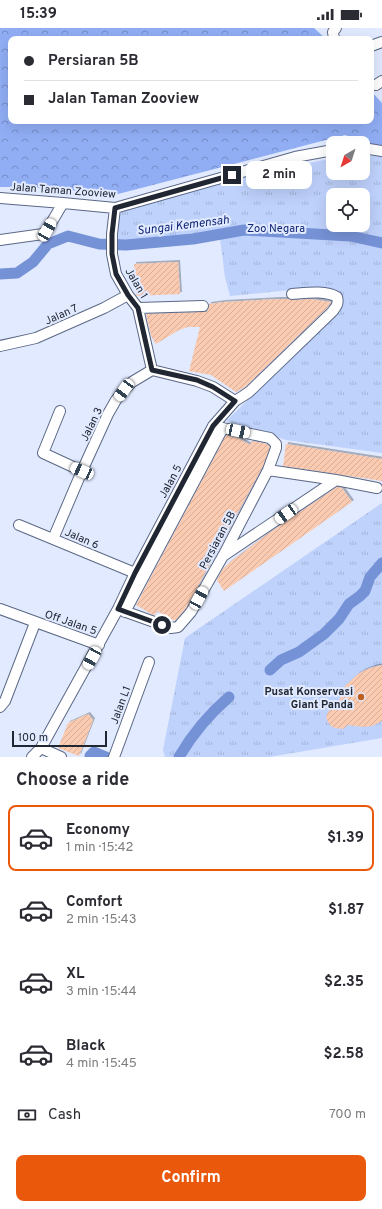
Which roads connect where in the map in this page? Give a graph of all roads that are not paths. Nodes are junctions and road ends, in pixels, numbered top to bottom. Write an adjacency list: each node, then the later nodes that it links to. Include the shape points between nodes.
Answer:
1 (370, 149): 3 (street)
2 (326, 151): 6 (street, Jalan Taman Zooview, via 295,157)
3 (382, 151)
4 (0, 198): 5 (street, Jalan Taman Zooview)
5 (63, 203): 6 (street, Jalan Taman Zooview); 7 (street, via 43,234)
6 (115, 208): 9 (street, Jalan 1, via 112,254 116,274)
7 (0, 240)
8 (292, 294): 14 (street, Jalan 5, via 324,293 334,295 338,302 332,312 249,392)
9 (128, 295): 11 (street, Jalan 1); 12 (street, Jalan 7, via 36,338)
10 (203, 306): 11 (street)
11 (138, 308): 13 (street, Jalan 1)
12 (0, 346)
13 (152, 370): 14 (street, via 197,380); 18 (street, Jalan 3, via 132,382 116,400)
14 (235, 401): 16 (street, Jalan 5)
15 (60, 412): 18 (street, via 44,453)
16 (218, 427): 17 (street, Persiaran 5B, via 270,438 276,444 276,448); 24 (street, Jalan 5); 26 (street, Jalan 5)
17 (268, 470): 19 (street); 23 (street, Persiaran 5B)
18 (82, 471): 22 (street, Jalan 3)
19 (336, 480): 20 (street); 23 (street)
20 (377, 488)
21 (19, 525): 22 (street, Jalan 6)
22 (53, 539): 24 (street, Jalan 6)
23 (222, 556): 26 (street, Persiaran 5B, via 191,612 178,627 171,628)
24 (135, 573): 26 (street, Jalan 5)
25 (0, 609): 27 (street, Off Jalan 5)
26 (122, 611): 28 (street, Jalan 5)
27 (35, 623): 28 (street, Off Jalan 5); 30 (street, Off Jalan 5, via 5,701)
28 (99, 645): 31 (street, Jalan 5)
29 (149, 662): 34 (street, Jalan L1)
30 (0, 707)
31 (41, 748): 32 (street, Jalan 5); 33 (street)
32 (32, 757)
33 (62, 757)
34 (114, 757)

